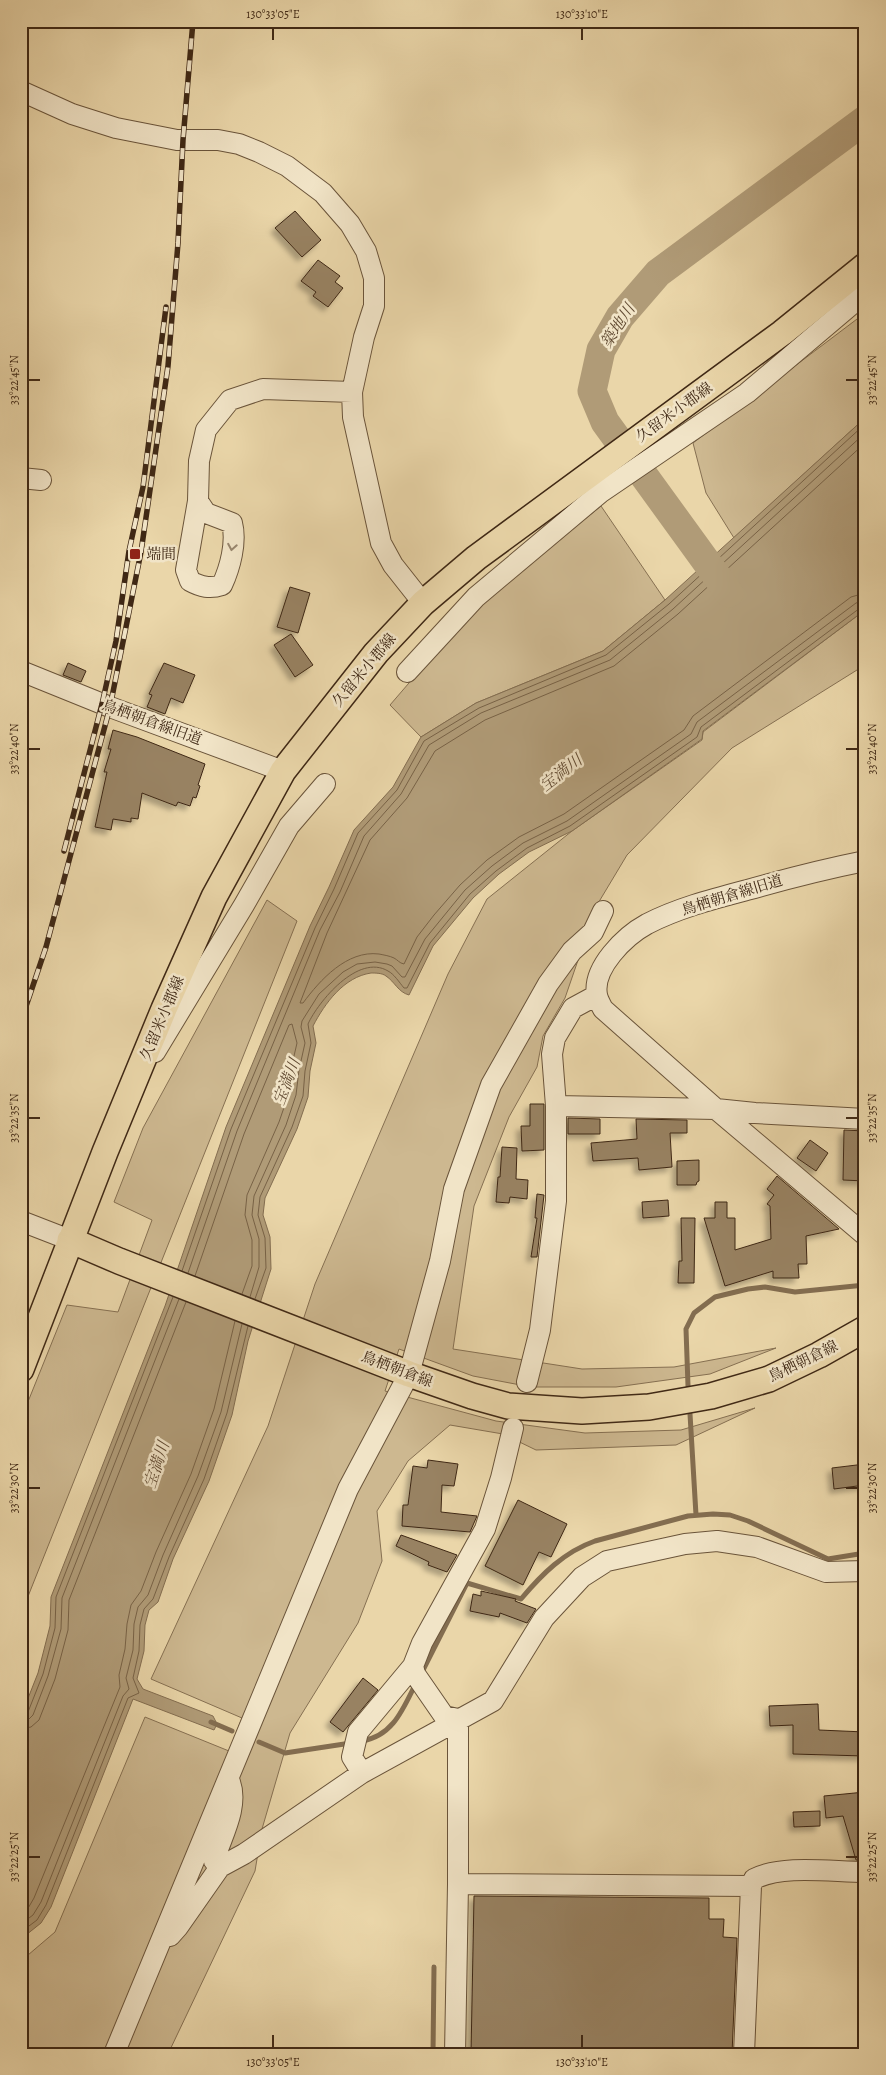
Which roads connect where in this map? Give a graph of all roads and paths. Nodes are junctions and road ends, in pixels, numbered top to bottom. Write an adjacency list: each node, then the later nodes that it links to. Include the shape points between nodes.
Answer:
1 (21, 91): 4 (street, via 72,114 116,128 177,140 218,140 239,144 287,166 323,193 350,224 366,251 374,278 374,306)
2 (865, 266): 6 (main road, 久留米小郡線, via 782,333 476,558)
3 (865, 293): 8 (street, via 748,393 600,493 476,597)
4 (352, 392): 5 (street, via 263,389 230,400 206,430 199,461); 6 (street, via 353,417 381,543 393,565)
5 (198, 501)
6 (423, 603): 9 (main road, 久留米小郡線, via 376,653)
7 (21, 670): 9 (street, 鳥栖朝倉線旧道, via 110,707)
8 (407, 672)
9 (283, 771): 14 (main road, 久留米小郡線, via 214,897)
10 (324, 784): 14 (street, via 289,826)
11 (865, 861): 13 (street, 鳥栖朝倉線旧道, via 822,869 697,903 646,925 606,960 599,976)
12 (602, 911): 23 (street, via 593,932 572,951 548,984 491,1085 454,1189 440,1261)
13 (600, 1002): 15 (street, via 573,1008 555,1038 552,1054); 16 (street)
14 (125, 1102): 20 (main road, 久留米小郡線)
15 (556, 1106): 16 (street); 24 (street, via 556,1201 540,1330)
16 (716, 1109): 17 (street); 19 (street)
17 (865, 1119)
18 (21, 1221): 20 (street)
19 (865, 1235)
20 (70, 1240): 22 (main road); 23 (main road, 鳥栖朝倉線)
21 (865, 1329): 23 (main road, 鳥栖朝倉線, via 820,1356 769,1379 711,1396 649,1407 582,1411 508,1406)
22 (21, 1369)
23 (402, 1371): 30 (street, via 348,1489)
24 (527, 1382)
25 (513, 1428): 27 (street, via 485,1529 422,1643)
26 (865, 1571): 28 (street, via 826,1572 757,1547 717,1541 685,1544 607,1561 582,1577 544,1618 493,1701)
27 (413, 1666): 28 (street, via 415,1674 444,1716); 29 (street, via 358,1732 352,1757)
28 (458, 1719): 29 (street); 33 (street)
29 (362, 1773): 31 (street, via 244,1854)
30 (228, 1778): 31 (street, via 232,1789 231,1808 214,1862); 35 (street)
31 (220, 1866): 35 (street, via 178,1927)
32 (865, 1872): 34 (street, via 822,1869 764,1873 754,1879)
33 (458, 1884): 34 (street); 37 (street)
34 (751, 1886): 38 (street)
35 (159, 1946): 36 (street)
36 (114, 2054)
37 (455, 2054)
38 (744, 2054)

